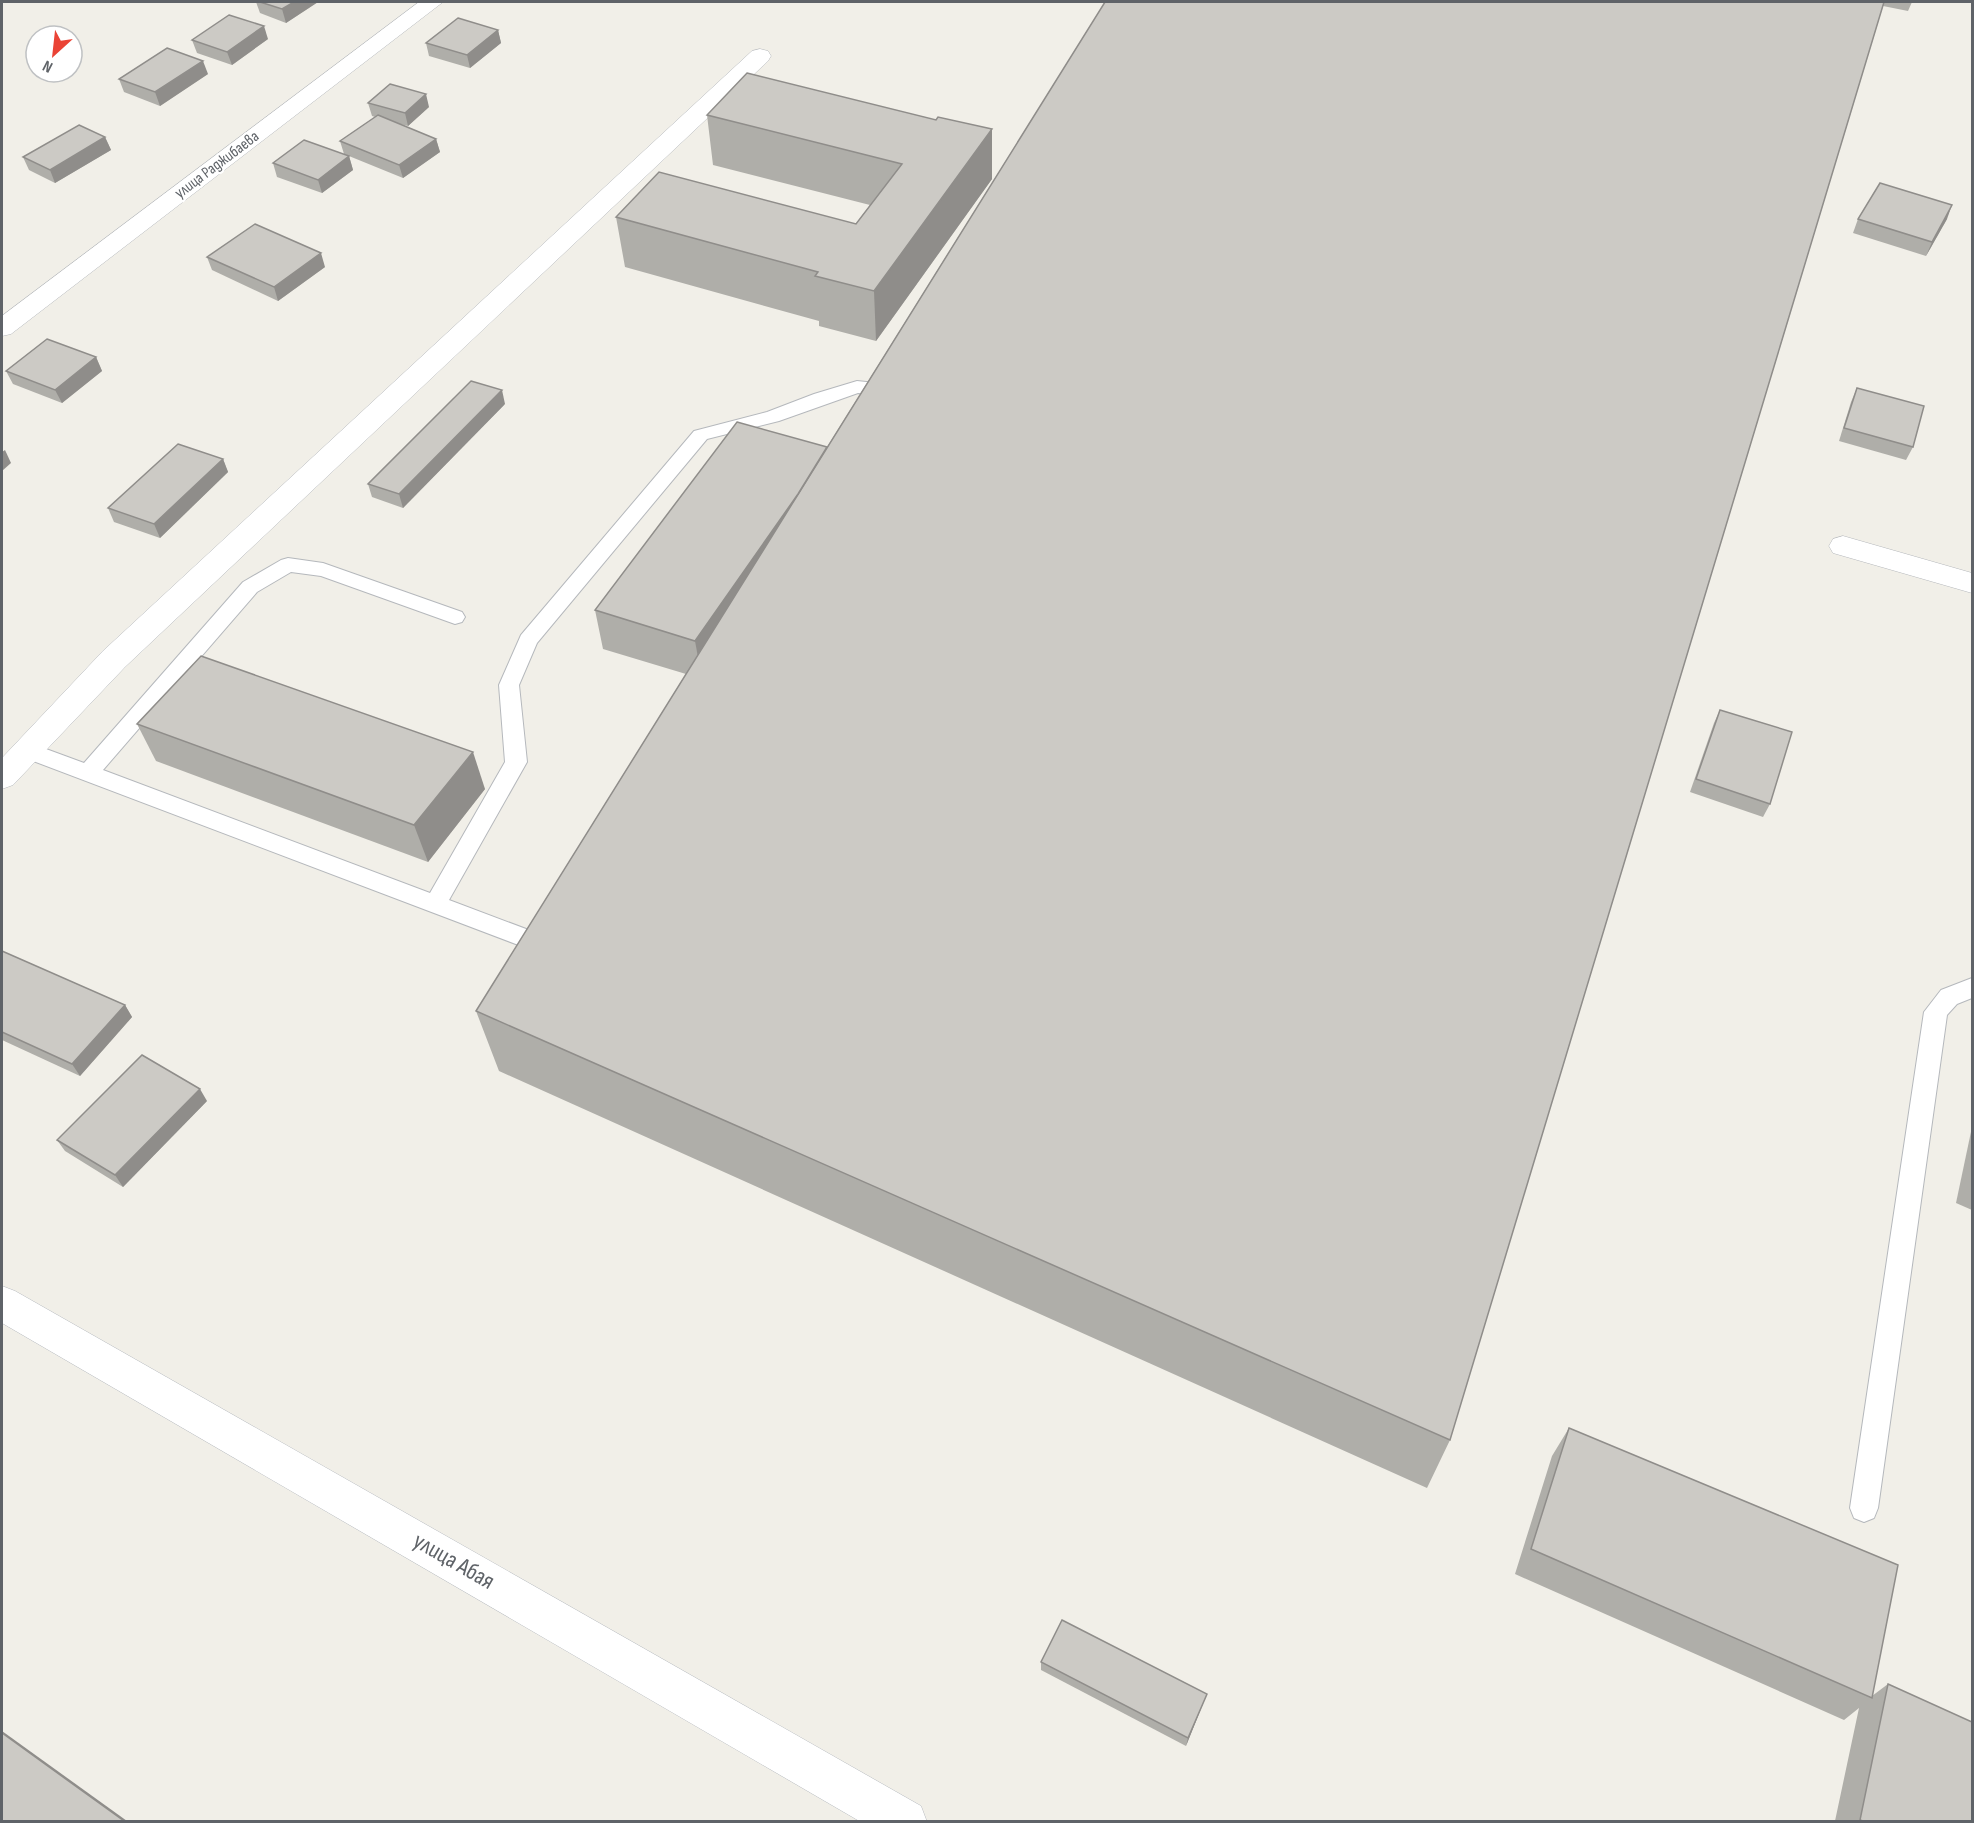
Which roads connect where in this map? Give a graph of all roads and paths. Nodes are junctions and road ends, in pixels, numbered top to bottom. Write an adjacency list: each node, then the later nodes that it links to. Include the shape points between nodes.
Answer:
1 (432, 2): 3 (street, улица Раджибаева)
2 (760, 56): 8 (street, via 114,659)
3 (2, 328)
4 (914, 393): 11 (lane, via 857,387 773,417 701,435 528,640 509,686 516,762)
5 (1843, 546): 6 (street)
6 (1972, 583)
7 (455, 617): 9 (lane, via 323,570 288,565 250,587)
8 (27, 750): 9 (lane); 10 (street)
9 (89, 772): 11 (lane)
10 (2, 777)
11 (435, 905): 12 (lane)
12 (565, 954)
13 (1972, 988): 15 (lane, via 1949,997 1936,1012)
14 (2, 1303): 16 (street, улица Абая)
15 (1864, 1508)
16 (905, 1821)

